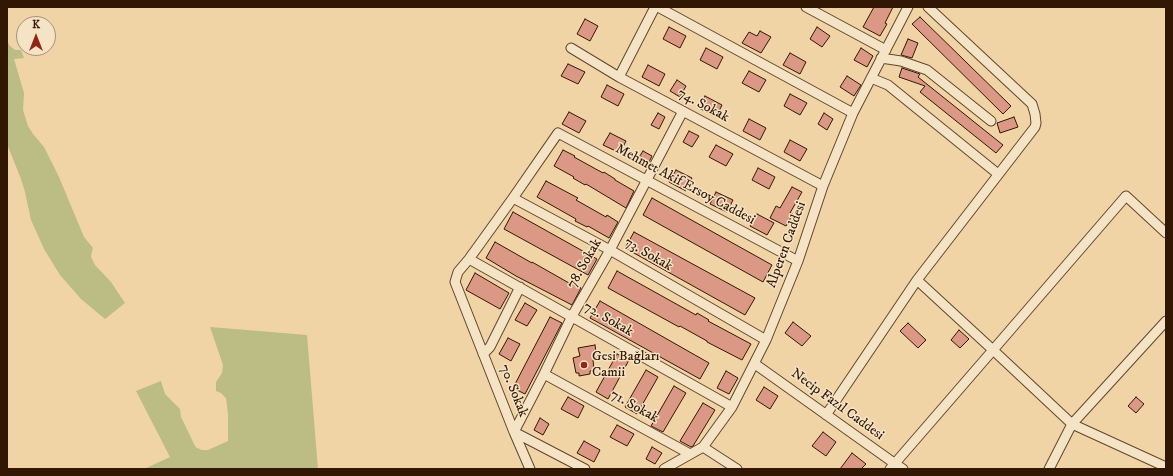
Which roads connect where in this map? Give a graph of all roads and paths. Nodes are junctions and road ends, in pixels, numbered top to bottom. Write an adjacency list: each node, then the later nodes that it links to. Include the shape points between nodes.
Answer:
1 (657, 7): 8 (street); 11 (street)
2 (807, 7): 6 (street)
3 (908, 7): 6 (street, Alperen Caddesi)
4 (928, 7): 13 (street, via 1032,104 1036,118 1035,127)
5 (571, 48): 8 (street, 74. Sokak)
6 (886, 50): 7 (street, Alperen Caddesi)
7 (881, 58): 9 (street, Alperen Caddesi); 12 (street, via 901,61 927,70)
8 (619, 77): 10 (street, 74. Sokak)
9 (871, 78): 11 (street, Alperen Caddesi); 13 (street, via 888,85)
10 (683, 111): 14 (street, 78. Sokak); 15 (street, 74. Sokak)
11 (853, 112): 15 (street, Alperen Caddesi)
12 (991, 121)
13 (998, 174): 21 (street)
14 (647, 180): 16 (street, Mehmet Akif Ersoy Caddesi, via 558,133); 18 (street, 78. Sokak); 20 (street, Mehmet Akif Ersoy Caddesi)
15 (823, 186): 20 (street, Alperen Caddesi)
16 (513, 198): 18 (street, 73. Sokak); 19 (street)
17 (1166, 233): 26 (street, via 1126,196)
18 (610, 250): 23 (street, 78. Sokak); 25 (street, 73. Sokak)
19 (469, 259): 22 (street, 72. Sokak); 27 (street, 70. Sokak, via 456,275 455,282)
20 (798, 261): 25 (street, Alperen Caddesi)
21 (917, 280): 26 (street); 31 (street)
22 (520, 287): 23 (street, 72. Sokak); 27 (street, via 490,347)
23 (572, 316): 29 (street, 78. Sokak); 30 (street, 72. Sokak)
24 (1166, 322): 32 (street)
25 (766, 340): 28 (street, Alperen Caddesi)
26 (993, 350): 32 (street); 36 (street)
27 (483, 354): 33 (street, 70. Sokak)
28 (755, 364): 30 (street, Alperen Caddesi); 31 (street, Necip Fazıl Caddesi)
29 (544, 374): 33 (street, 78. Sokak); 35 (street, 71. Sokak)
30 (732, 407): 34 (street, Alperen Caddesi)
31 (826, 415): 36 (street, Necip Fazıl Caddesi)
32 (1072, 424): 37 (street); 43 (street)
33 (514, 432): 38 (street); 39 (street, 70. Sokak)
34 (703, 447): 35 (street, Alperen Caddesi); 41 (street)
35 (690, 454): 40 (street, Alperen Caddesi)
36 (892, 466): 42 (street, Necip Fazıl Caddesi)
37 (1166, 467)
38 (530, 469)
39 (585, 469)
40 (664, 469)
41 (736, 469)
42 (903, 469)
43 (1049, 469)

